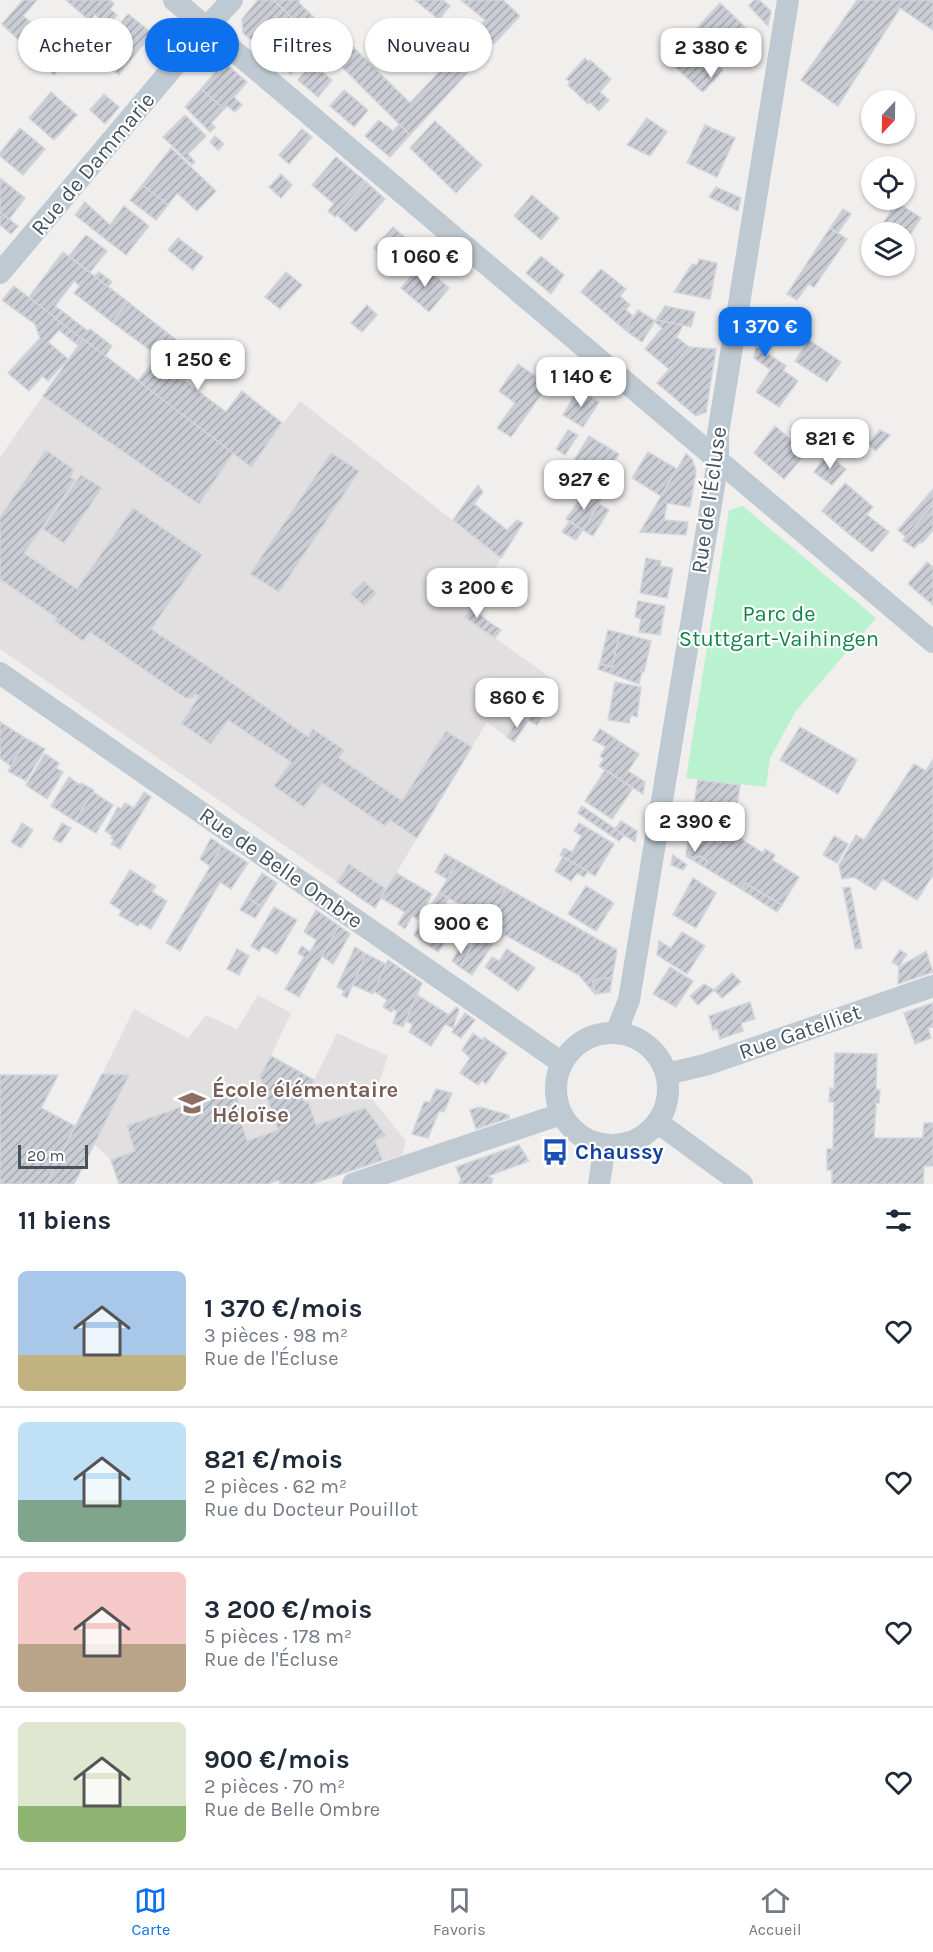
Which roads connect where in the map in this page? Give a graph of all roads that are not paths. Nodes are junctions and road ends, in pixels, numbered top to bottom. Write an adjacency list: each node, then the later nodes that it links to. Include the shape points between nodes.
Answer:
1 (174, 0): 4 (street)
2 (232, 0): 5 (street, Rue de Dammarie)
3 (788, 0): 9 (street, Rue de l'Écluse, via 718,434)
4 (196, 18)
5 (215, 18)
6 (239, 54): 9 (street)
7 (171, 72): 8 (street, Rue de Dammarie)
8 (0, 273)
9 (718, 459): 10 (street); 13 (street, Rue de l'Écluse, via 629,1000)
10 (933, 642)
11 (0, 673): 14 (street, Rue de Belle Ombre)
12 (933, 986): 15 (street, Rue Gatelliet, via 705,1065)
13 (616, 1033): 14 (street, via 584,1040); 15 (street, via 647,1046)
14 (562, 1063): 16 (street, via 556,1080)
15 (666, 1074): 17 (street, via 665,1107)
16 (561, 1114): 18 (street, via 572,1130); 19 (street)
17 (657, 1122): 18 (street, via 634,1141); 21 (street)
18 (605, 1145): 20 (street)
19 (353, 1184)
20 (599, 1184)
21 (742, 1184)

